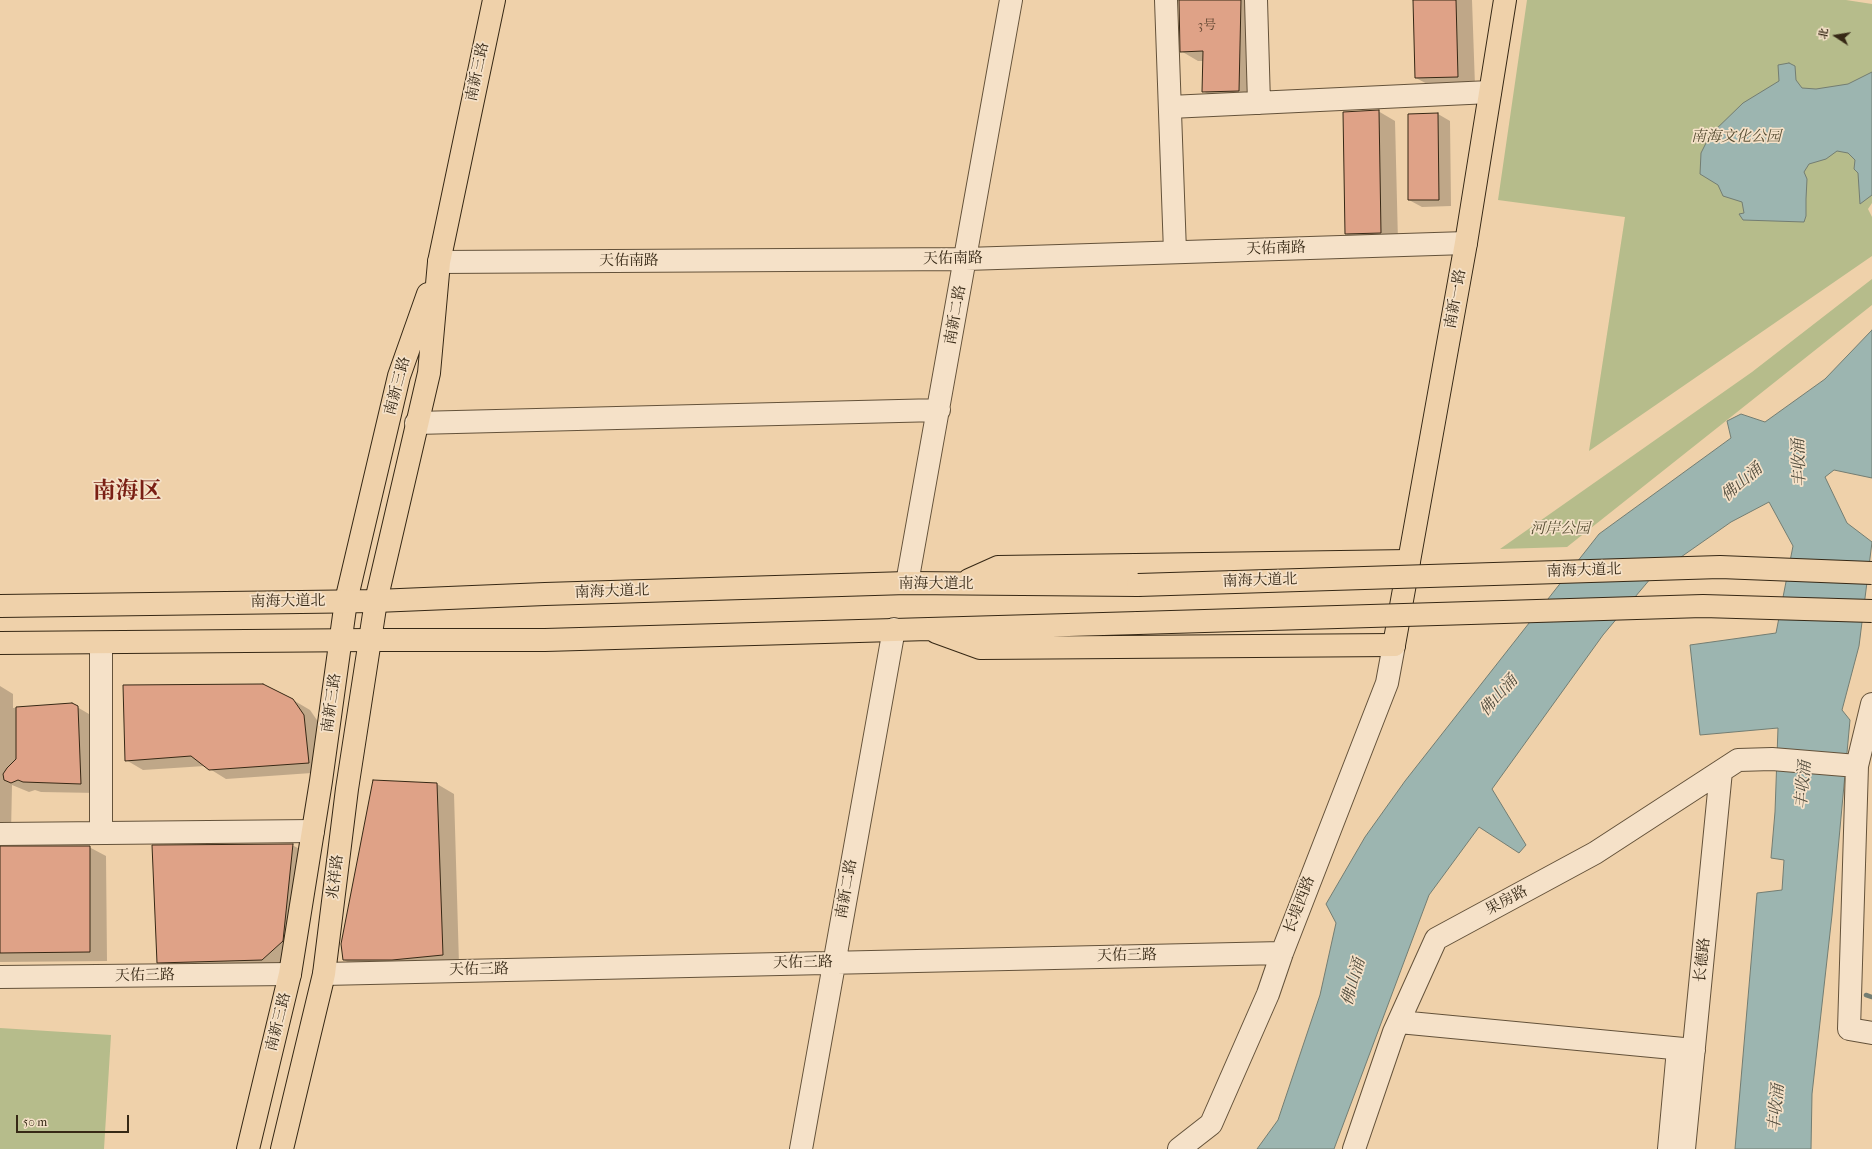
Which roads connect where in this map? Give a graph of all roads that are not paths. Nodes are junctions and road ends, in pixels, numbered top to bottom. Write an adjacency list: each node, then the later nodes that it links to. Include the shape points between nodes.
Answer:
1 (494, 0): 12 (main road, 南新三路)
2 (1012, 0): 11 (street, 南新二路)
3 (1166, 0): 8 (street)
4 (1256, 0): 7 (street)
5 (1505, 0): 6 (main road, 南新一路)
6 (1490, 92): 7 (street); 9 (main road, 南新一路)
7 (1260, 103): 8 (street)
8 (1170, 107): 10 (street)
9 (1466, 243): 10 (street, 天佑南路); 15 (main road, 南新一路)
10 (1175, 252): 11 (street, 天佑南路)
11 (966, 259): 12 (street, 天佑南路); 13 (street, 南新二路)
12 (439, 262): 14 (main road, 南新三路, via 429,373); 19 (main road, 南新三路, via 399,376)
13 (938, 410): 14 (street); 17 (street, 南新二路)
14 (416, 423): 20 (main road, 南新三路)
15 (1409, 561): 18 (main road, via 998,567); 29 (main road, 南新一路)
16 (1872, 572): 18 (main road, 南海大道北, bridge, via 1720,567 1138,585)
17 (907, 583): 18 (main road, 南海大道北); 20 (main road, 南海大道北)
18 (960, 584)
19 (346, 601): 20 (main road, 南海大道北); 21 (main road, 南海大道北); 26 (main road, 南新三路)
20 (376, 602): 25 (main road, 兆祥路)
21 (0, 606)
22 (1872, 611): 23 (main road, bridge, via 1703,606)
23 (924, 628): 24 (main road); 29 (main road, via 980,648)
24 (894, 629): 25 (main road, via 545,640); 37 (street, 南新二路)
25 (370, 640): 26 (main road); 39 (main road, 兆祥路, via 347,789)
26 (340, 641): 28 (main road); 33 (main road, 南新三路)
27 (0, 643): 28 (main road)
28 (101, 643): 34 (street)
29 (1394, 645): 36 (street, 长堤西路, via 1387,683)
30 (1872, 704): 31 (street)
31 (1857, 766): 32 (street, 果房路, via 1772,759 1738,760); 42 (street, via 1849,1029)
32 (1721, 771): 41 (street, 果房路, via 1595,854 1436,939); 43 (street, 长德路)
33 (313, 831): 34 (street); 38 (main road, 南新三路)
34 (101, 833): 35 (street)
35 (0, 834)
36 (1282, 953): 37 (street, 天佑三路); 47 (street, 长堤西路, via 1268,994 1210,1124)
37 (833, 962): 39 (street, 天佑三路); 46 (street, 南新二路)
38 (290, 974): 40 (street, 天佑三路); 44 (main road, 南新三路)
39 (324, 974): 45 (main road, 兆祥路)
40 (0, 977)
41 (1398, 1022): 43 (street); 48 (street, 果房路)
42 (1872, 1033)
43 (1686, 1049): 49 (street, 长德路); 50 (street, 长德路)
44 (248, 1149)
45 (282, 1149)
46 (801, 1149)
47 (1179, 1149)
48 (1354, 1149)
49 (1669, 1149)
50 (1684, 1149)

